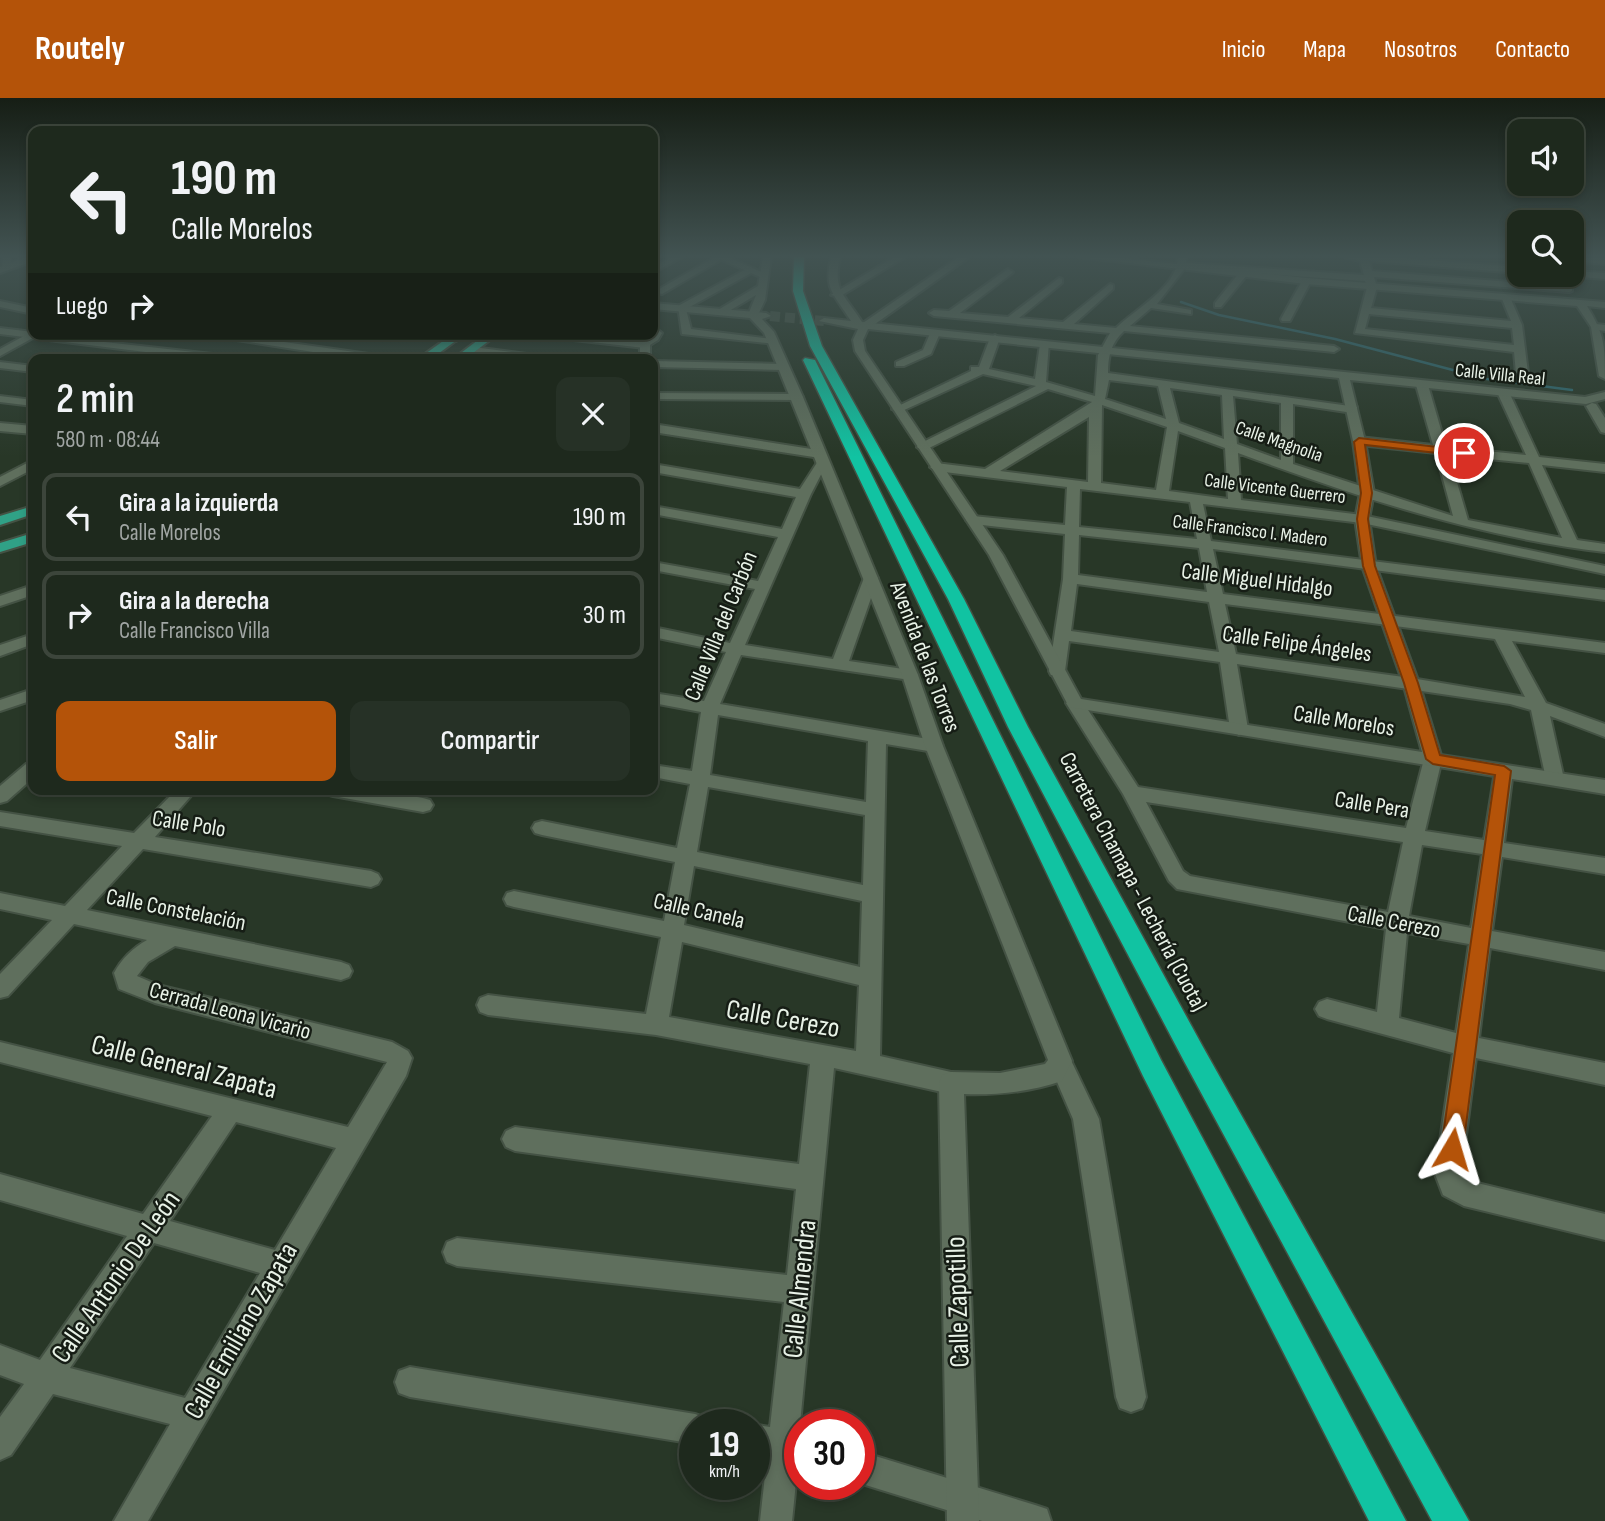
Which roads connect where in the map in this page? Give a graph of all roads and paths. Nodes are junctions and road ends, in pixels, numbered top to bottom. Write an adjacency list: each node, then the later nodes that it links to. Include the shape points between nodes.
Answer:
1 (684, 323): 25 (street, via 686,332)
2 (763, 323): 25 (street, Avenida de las Torres)
3 (807, 323): 206 (highway, Carretera Chamapa - Lechería (Cuota), via 1188,1043)
4 (842, 323): 13 (street, Calle Villa Real)
5 (859, 323): 13 (street)
6 (865, 323): 13 (street)
7 (1048, 323): 11 (street)
8 (1126, 323): 15 (street)
9 (1362, 323): 29 (street, via 1359,331)
10 (1500, 323): 12 (street)
11 (1066, 325): 15 (street)
12 (1517, 325): 29 (street)
13 (861, 326): 17 (street, Calle Villa Real); 62 (street, via 860,351)
14 (1602, 328): 46 (street)
15 (1120, 329): 28 (street); 31 (street)
16 (0, 331): 18 (street)
17 (935, 333): 20 (street, Calle Villa Real); 39 (street, via 927,352)
18 (28, 334)
19 (28, 338): 32 (street)
20 (995, 338): 26 (street, Calle Villa Real); 43 (street)
21 (75, 340): 33 (street)
22 (246, 340): 34 (street)
23 (452, 340): 35 (main road)
24 (486, 340): 30 (main road)
25 (773, 342): 41 (street, Avenida de las Torres)
26 (1045, 344): 31 (street, Calle Villa Real); 49 (street)
27 (802, 347): 205 (highway, via 1152,1068)
28 (1334, 349)
29 (1519, 349): 44 (street)
30 (473, 350): 36 (main road); 37 (street)
31 (1104, 351): 45 (street); 47 (street, Calle Villa Real)
32 (0, 353)
33 (191, 354)
34 (347, 354)
35 (431, 354)
36 (466, 354)
37 (504, 354)
38 (658, 364): 41 (street)
39 (900, 364)
40 (0, 365): 42 (street)
41 (782, 367): 55 (street, Avenida de las Torres)
42 (28, 368)
43 (979, 370): 49 (street, Calle Magnolia); 62 (street)
44 (1522, 373)
45 (1105, 376): 48 (street); 59 (street)
46 (1605, 376)
47 (1344, 377): 50 (street, Calle Villa Real); 61 (street)
48 (1163, 383): 51 (street); 63 (street)
49 (1043, 385): 59 (street, Calle Magnolia); 70 (street)
50 (1422, 385): 52 (street, Calle Villa Real); 71 (street)
51 (1227, 391): 57 (street); 69 (street)
52 (1503, 392): 60 (street, Calle Villa Real); 73 (street)
53 (1605, 395): 60 (street)
54 (658, 396): 55 (street)
55 (797, 397): 72 (street, Avenida de las Torres)
56 (0, 399): 58 (street)
57 (1287, 400): 61 (street); 74 (street)
58 (28, 403)
59 (1097, 404): 63 (street, Calle Magnolia); 81 (street); 84 (street)
60 (1589, 404): 66 (street)
61 (1353, 408): 68 (street)
62 (898, 409): 70 (street)
63 (1173, 424): 69 (street, Calle Magnolia); 87 (street)
64 (0, 427): 67 (street)
65 (658, 429): 72 (street)
66 (1605, 429)
67 (28, 430)
68 (1359, 442): 71 (street); 85 (street)
69 (1231, 445): 74 (street, Calle Magnolia); 89 (street)
70 (923, 447): 76 (street)
71 (1441, 450): 73 (street); 95 (street)
72 (821, 457): 86 (street, Calle Villa del Carbón); 106 (street, Avenida de las Torres)
73 (1534, 461): 77 (street); 100 (street)
74 (1287, 465): 85 (street, Calle Magnolia)
75 (28, 466): 80 (street)
76 (936, 467): 81 (street, Calle Vicente Guerrero); 94 (street)
77 (1605, 468)
78 (658, 469): 86 (street)
79 (0, 472): 80 (street)
80 (17, 472): 82 (street)
81 (986, 474): 83 (street, Calle Vicente Guerrero)
82 (0, 482)
83 (1074, 484): 84 (street, Calle Vicente Guerrero); 96 (street)
84 (1094, 487): 87 (street, Calle Vicente Guerrero)
85 (1367, 493): 92 (street); 95 (street, Calle Magnolia)
86 (804, 494): 97 (street, Calle Villa del Carbón)
87 (1162, 495): 88 (street, Calle Vicente Guerrero)
88 (1196, 499): 89 (street, Calle Vicente Guerrero); 99 (street)
89 (1236, 504): 92 (street, Calle Vicente Guerrero)
90 (658, 511): 97 (street)
91 (28, 512): 93 (main road)
92 (1362, 519): 103 (street); 105 (street, Calle Vicente Guerrero)
93 (2, 520)
94 (973, 520): 96 (street, Calle Francisco I. Madero); 123 (street)
95 (1462, 522): 100 (street, Calle Magnolia)
96 (1072, 528): 99 (street, Calle Francisco I. Madero); 107 (street)
97 (787, 534): 108 (street, Calle Villa del Carbón)
98 (28, 539): 101 (main road)
99 (1204, 544): 103 (street, Calle Francisco I. Madero); 111 (street)
100 (1573, 544): 102 (street)
101 (0, 548)
102 (1605, 548)
103 (1369, 566): 110 (street, Calle Francisco I. Madero); 113 (street)
104 (658, 567): 108 (street)
105 (1605, 570)
106 (870, 578): 122 (street); 124 (street, Avenida de las Torres)
107 (1070, 579): 111 (street, Calle Miguel Hidalgo); 115 (street)
108 (763, 586): 119 (street, Calle Villa del Carbón)
109 (28, 592): 112 (street)
110 (1605, 595)
111 (1215, 597): 113 (street, Calle Miguel Hidalgo); 121 (street)
112 (0, 601)
113 (1388, 620): 116 (street, Calle Miguel Hidalgo); 125 (street)
114 (658, 633): 119 (street)
115 (1062, 635): 121 (street, Calle Felipe Ángeles); 123 (street)
116 (1501, 635): 118 (street, Calle Miguel Hidalgo); 130 (street)
117 (28, 641): 120 (street)
118 (1605, 648)
119 (736, 649): 122 (street); 131 (street, Calle Villa del Carbón)
120 (0, 651)
121 (1228, 657): 125 (street, Calle Felipe Ángeles); 132 (street)
122 (840, 663): 124 (street)
123 (1057, 671): 128 (street)
124 (910, 674): 135 (street, Avenida de las Torres)
125 (1411, 683): 130 (street, Calle Felipe Ángeles); 136 (street)
126 (28, 696): 129 (street)
127 (658, 699): 131 (street)
128 (1075, 703): 132 (street, Calle Morelos); 143 (street)
129 (0, 706)
130 (1539, 707): 133 (street, Calle Felipe Ángeles); 140 (street)
131 (710, 708): 134 (street); 141 (street, Calle Villa del Carbón)
132 (1239, 729): 136 (street, Calle Morelos)
133 (1605, 731)
134 (877, 736): 135 (street); 148 (street)
135 (934, 746): 178 (street, Avenida de las Torres)
136 (1433, 759): 137 (street, Calle Morelos); 151 (street)
137 (1504, 771): 140 (street, Calle Morelos); 153 (street)
138 (28, 772): 146 (street)
139 (658, 772): 141 (street)
140 (1555, 779): 142 (street, Calle Morelos)
141 (700, 780): 148 (street); 154 (street, Calle Villa del Carbón)
142 (1605, 788)
143 (1132, 793): 151 (street, Calle Pera); 157 (street)
144 (182, 795): 152 (street)
145 (365, 795): 147 (street)
146 (0, 796)
147 (423, 806)
148 (875, 810): 158 (street)
149 (0, 819): 152 (street, Calle Polo)
150 (542, 828): 154 (street)
151 (1414, 836): 153 (street, Calle Pera); 162 (street)
152 (139, 841): 156 (street, Calle Polo); 161 (street)
153 (1495, 847): 155 (street, Calle Pera); 165 (street)
154 (686, 856): 158 (street); 163 (street, Calle Villa del Carbón)
155 (1605, 866)
156 (371, 879)
157 (1184, 883): 162 (street, Calle Cerezo)
158 (873, 895): 168 (street)
159 (514, 899): 163 (street, Calle Canela)
160 (0, 901): 161 (street, Calle Constelación)
161 (69, 915): 164 (street, Calle Constelación); 169 (street)
162 (1397, 921): 165 (street, Calle Cerezo); 173 (street)
163 (673, 931): 168 (street, Calle Canela); 172 (street, Calle Villa del Carbón)
164 (173, 937): 167 (street, Calle Constelación); 177 (street, Cerrada Leona Vicario, via 131,962 125,973 127,982 155,994 392,1052)
165 (1481, 940): 166 (street, Calle Cerezo); 174 (street)
166 (1605, 961)
167 (341, 971)
168 (870, 979): 179 (street)
169 (0, 989)
170 (488, 1005): 172 (street, Calle Cerezo)
171 (1327, 1009): 173 (street)
172 (656, 1026): 176 (street, Calle Cerezo)
173 (1387, 1026): 174 (street)
174 (1466, 1045): 180 (street); 187 (street, via 1448,1174 1452,1186 1464,1193)
175 (0, 1052): 182 (street, Calle General Zapata)
176 (823, 1056): 179 (street, Calle Cerezo); 185 (street, Calle Almendra)
177 (400, 1058): 184 (street, Calle Emiliano Zapata)
178 (1060, 1061): 181 (street, Calle Cerezo, via 1053,1073 1000,1084); 195 (street, Avenida de las Torres, via 1086,1119)
179 (868, 1064): 181 (street, Calle Cerezo)
180 (1605, 1074)
181 (951, 1083): 201 (street, Calle Zapotillo)
182 (231, 1109): 184 (street, Calle General Zapata); 188 (street, Calle Antonio De León)
183 (515, 1139): 185 (street)
184 (353, 1140): 190 (street, Calle Emiliano Zapata)
185 (811, 1178): 191 (street, Calle Almendra)
186 (0, 1187): 188 (street)
187 (1605, 1227)
188 (149, 1230): 190 (street); 193 (street, Calle Antonio De León)
189 (457, 1252): 191 (street)
190 (280, 1265): 196 (street, Calle Emiliano Zapata)
191 (799, 1290): 198 (street, Calle Almendra)
192 (0, 1360): 193 (street)
193 (46, 1377): 196 (street); 199 (street, Calle Antonio De León)
194 (410, 1382): 197 (street)
195 (1131, 1397)
196 (192, 1415): 202 (street, Calle Emiliano Zapata)
197 (679, 1426)
198 (779, 1443): 203 (street, Calle Almendra)
199 (0, 1444)
200 (875, 1474): 201 (street)
201 (963, 1511): 204 (street)
202 (130, 1521)
203 (776, 1521)
204 (1035, 1521)
205 (1388, 1521)
206 (1451, 1521)

